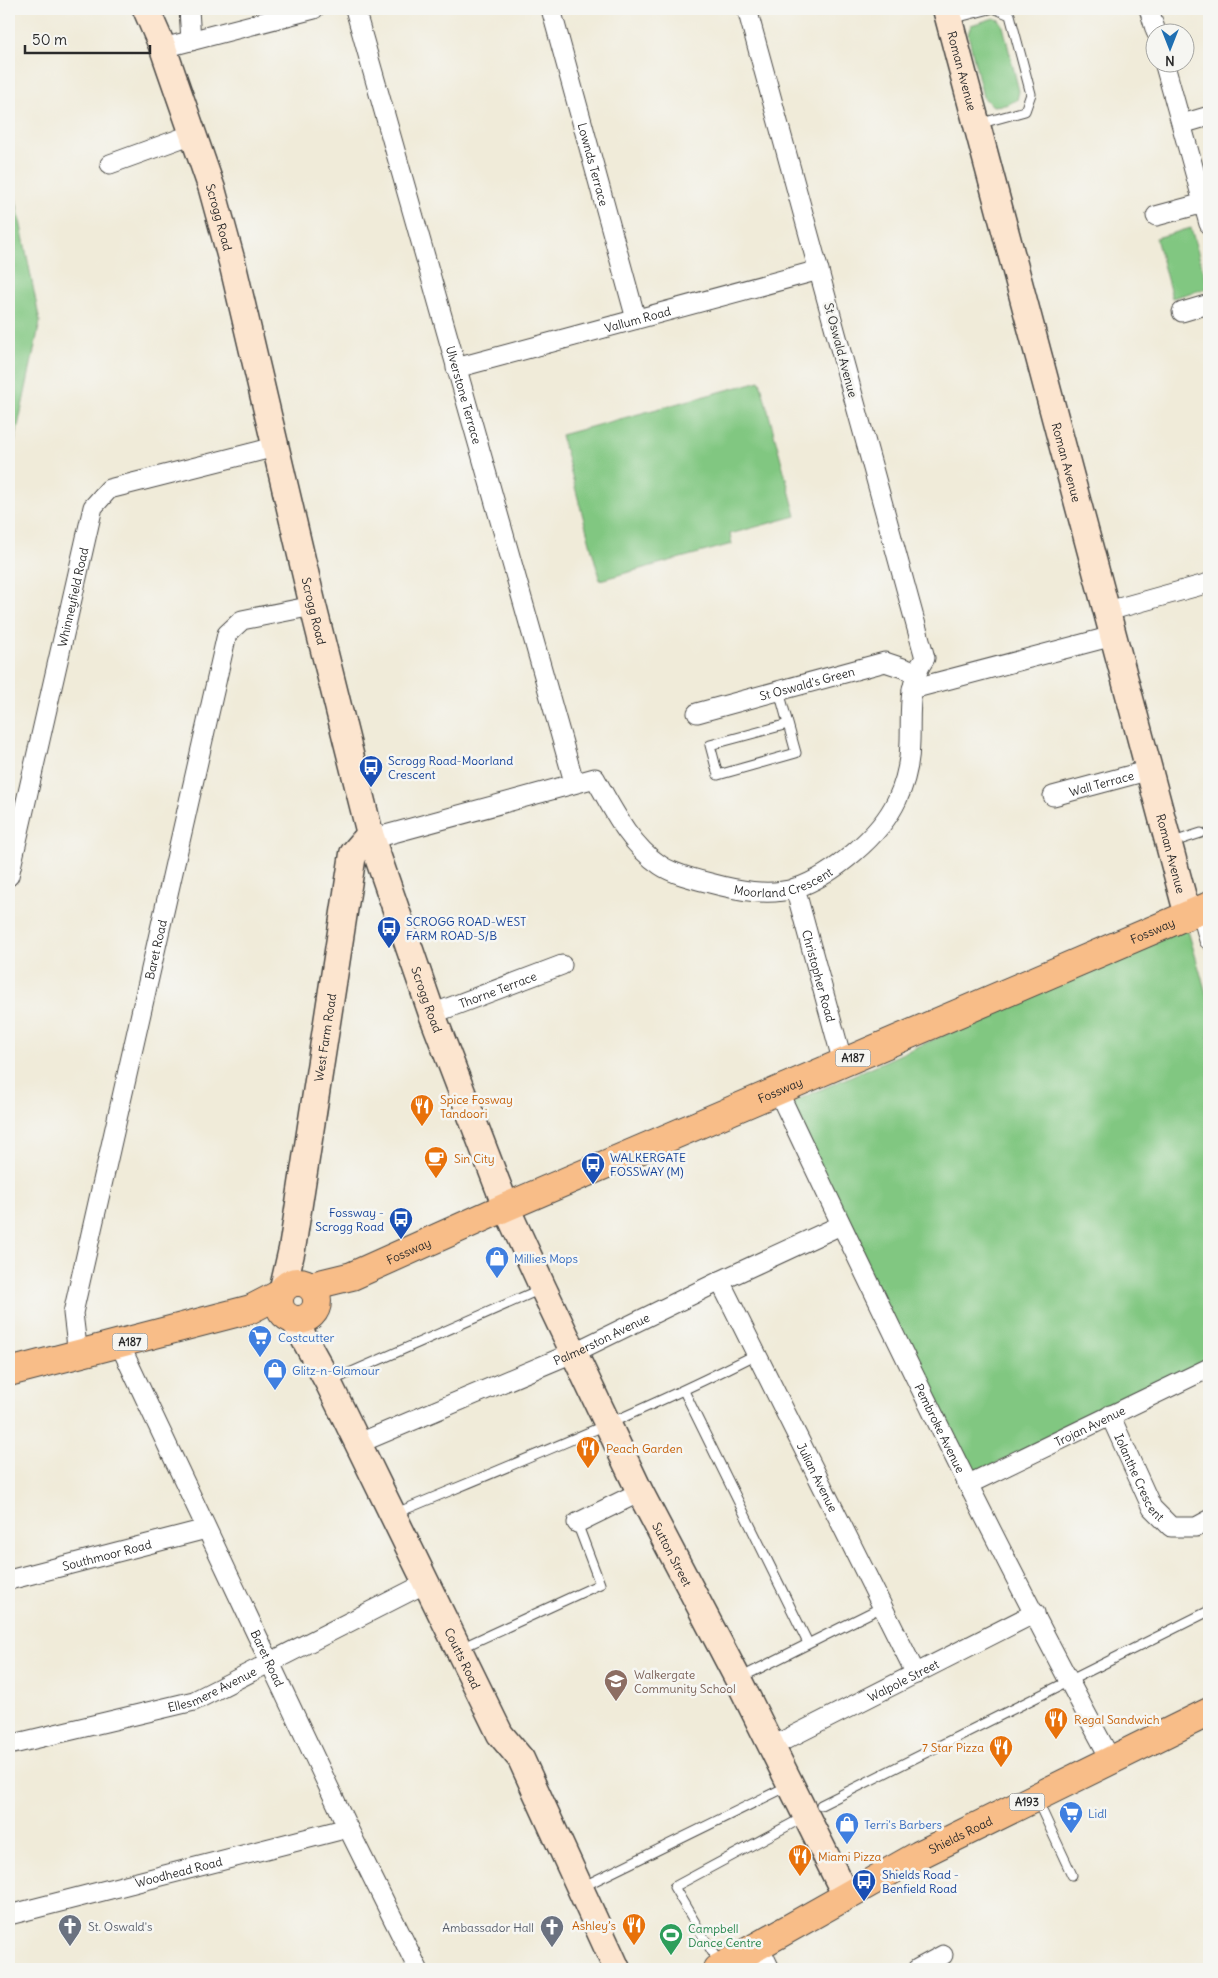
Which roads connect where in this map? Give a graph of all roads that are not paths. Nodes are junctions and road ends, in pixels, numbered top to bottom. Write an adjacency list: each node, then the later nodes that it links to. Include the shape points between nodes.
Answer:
1 (146, 9): 13 (street, Scrogg Road)
2 (189, 9): 12 (street)
3 (314, 9): 12 (street)
4 (355, 9): 27 (street, Ulverstone Terrace)
5 (551, 9): 26 (street, Lownds Terrace)
6 (747, 9): 23 (street, St Oswald Avenue)
7 (990, 9): 10 (lane)
8 (996, 9): 16 (lane, via 1010,16 1031,94 1025,111)
9 (1149, 9): 11 (street)
10 (948, 14): 16 (street, Roman Avenue)
11 (1153, 22)
12 (191, 41): 13 (street)
13 (163, 48): 18 (street, Scrogg Road)
14 (1167, 72): 17 (street)
15 (1209, 116): 17 (street)
16 (978, 124): 31 (street, Roman Avenue)
17 (1182, 124): 20 (street)
18 (193, 134): 19 (street); 28 (street, Scrogg Road, via 232,262)
19 (110, 164)
20 (1204, 203): 21 (street); 22 (street)
21 (1156, 216)
22 (1209, 224)
23 (819, 270): 26 (street, Vallum Road); 32 (street, St Oswald Avenue, via 925,658)
24 (1209, 304): 25 (street)
25 (1182, 312)
26 (636, 319): 27 (street, Vallum Road)
27 (456, 368): 37 (street, Ulverstone Terrace)
28 (276, 448): 30 (street, Scrogg Road); 42 (street, Whinneyfield Road, via 109,489 93,507)
29 (1209, 583): 31 (street)
30 (313, 606): 40 (street, Scrogg Road); 58 (street, Baret Road, via 242,620 227,634 73,1313)
31 (1110, 624): 32 (street); 36 (street, Roman Avenue)
32 (914, 680): 33 (street, St Oswald's Green, via 884,662); 43 (street, Moorland Crescent, via 909,703 910,743 906,772 896,801 859,849 832,870)
33 (779, 691): 34 (street, St Oswald's Green); 35 (lane)
34 (697, 713)
35 (788, 724): 35 (lane, via 796,754 718,775 710,745)
36 (1150, 770): 38 (street, Wall Terrace); 41 (street, Roman Avenue)
37 (574, 782): 40 (street, Moorland Crescent); 43 (street, Moorland Crescent, via 595,778 617,816 660,866 737,890 769,892)
38 (1053, 796)
39 (1201, 833): 41 (lane)
40 (371, 836): 47 (street, Scrogg Road); 54 (street, West Farm Road, via 353,854 292,1249)
41 (1170, 844): 44 (street, Roman Avenue)
42 (9, 876)
43 (795, 888): 48 (street, Christopher Road)
44 (1200, 910): 45 (street); 48 (main road, Fossway / A187)
45 (1209, 940)
46 (562, 965): 47 (street, Thorne Terrace)
47 (432, 1014): 50 (street, Scrogg Road)
48 (843, 1063): 49 (main road, Fossway / A187)
49 (778, 1091): 50 (main road, Fossway / A187); 51 (street, Pembroke Avenue)
50 (506, 1207): 53 (street, Sutton Street); 54 (main road, Fossway / A187)
51 (841, 1225): 52 (street, Palmerston Avenue); 66 (street, Pembroke Avenue)
52 (720, 1281): 56 (street, Palmerston Avenue); 57 (street, Julian Avenue)
53 (543, 1288): 56 (street, Sutton Street); 61 (lane)
54 (299, 1301): 55 (main road, Fossway / A187, via 251,1309); 61 (street, Coutts Road, via 308,1345)
55 (120, 1345): 58 (main road, Fossway / A187); 71 (street, Baret Road)
56 (575, 1352): 64 (street, Sutton Street); 65 (street, Palmerston Avenue)
57 (757, 1354): 62 (lane); 74 (street, Julian Avenue)
58 (78, 1355): 60 (main road, Fossway / A187)
59 (1209, 1368): 63 (street, Trojan Avenue)
60 (9, 1372)
61 (328, 1382): 65 (street, Coutts Road)
62 (684, 1391): 64 (lane); 77 (lane)
63 (1110, 1415): 66 (street, Trojan Avenue); 69 (street, Iolanthe Crescent, via 1152,1508 1172,1528 1196,1527)
64 (609, 1425): 67 (street, Sutton Street); 68 (lane)
65 (357, 1444): 68 (street, Coutts Road)
66 (969, 1484): 76 (street, Pembroke Avenue)
67 (640, 1492): 70 (street); 81 (street, Sutton Street)
68 (391, 1515): 73 (street, Coutts Road)
69 (1209, 1520)
70 (577, 1523): 78 (lane, via 600,1584)
71 (206, 1529): 72 (street, Southmoor Road); 79 (street, Baret Road)
72 (9, 1580)
73 (428, 1582): 78 (street, Coutts Road); 79 (street, Ellesmere Avenue)
74 (882, 1607): 77 (lane); 80 (street, Julian Avenue)
75 (1209, 1611): 82 (lane)
76 (1035, 1613): 80 (street, Walpole Street); 82 (street, Pembroke Avenue)
77 (808, 1642): 81 (lane)
78 (458, 1649): 92 (street, Coutts Road, via 500,1734 522,1759)
79 (271, 1661): 84 (street, Ellesmere Avenue, via 194,1700); 90 (street, Baret Road)
80 (916, 1674): 85 (street, Walpole Street)
81 (738, 1679): 85 (street, Sutton Street)
82 (1068, 1680): 86 (street, Pembroke Avenue); 89 (lane)
83 (1209, 1712): 86 (main road, Shields Road / A193)
84 (9, 1745)
85 (771, 1747): 87 (street, Sutton Street)
86 (1111, 1760): 88 (main road, Shields Road / A193)
87 (791, 1785): 89 (street, Sutton Street); 92 (lane)
88 (1036, 1797): 91 (lane); 93 (main road, Shields Road / A193, via 919,1855)
89 (813, 1810): 93 (street, Sutton Street); 97 (lane, via 674,1887)
90 (348, 1828): 94 (street, Woodhead Road); 98 (street, Baret Road)
91 (1072, 1875)
92 (579, 1888): 99 (street, Coutts Road)
93 (846, 1896): 96 (main road, Shields Road / A193)
94 (9, 1915)
95 (943, 1955): 100 (street)
96 (764, 1958): 97 (main road, Shields Road / A193)
97 (719, 1968)
98 (418, 1969)
99 (617, 1969)
100 (917, 1969)

